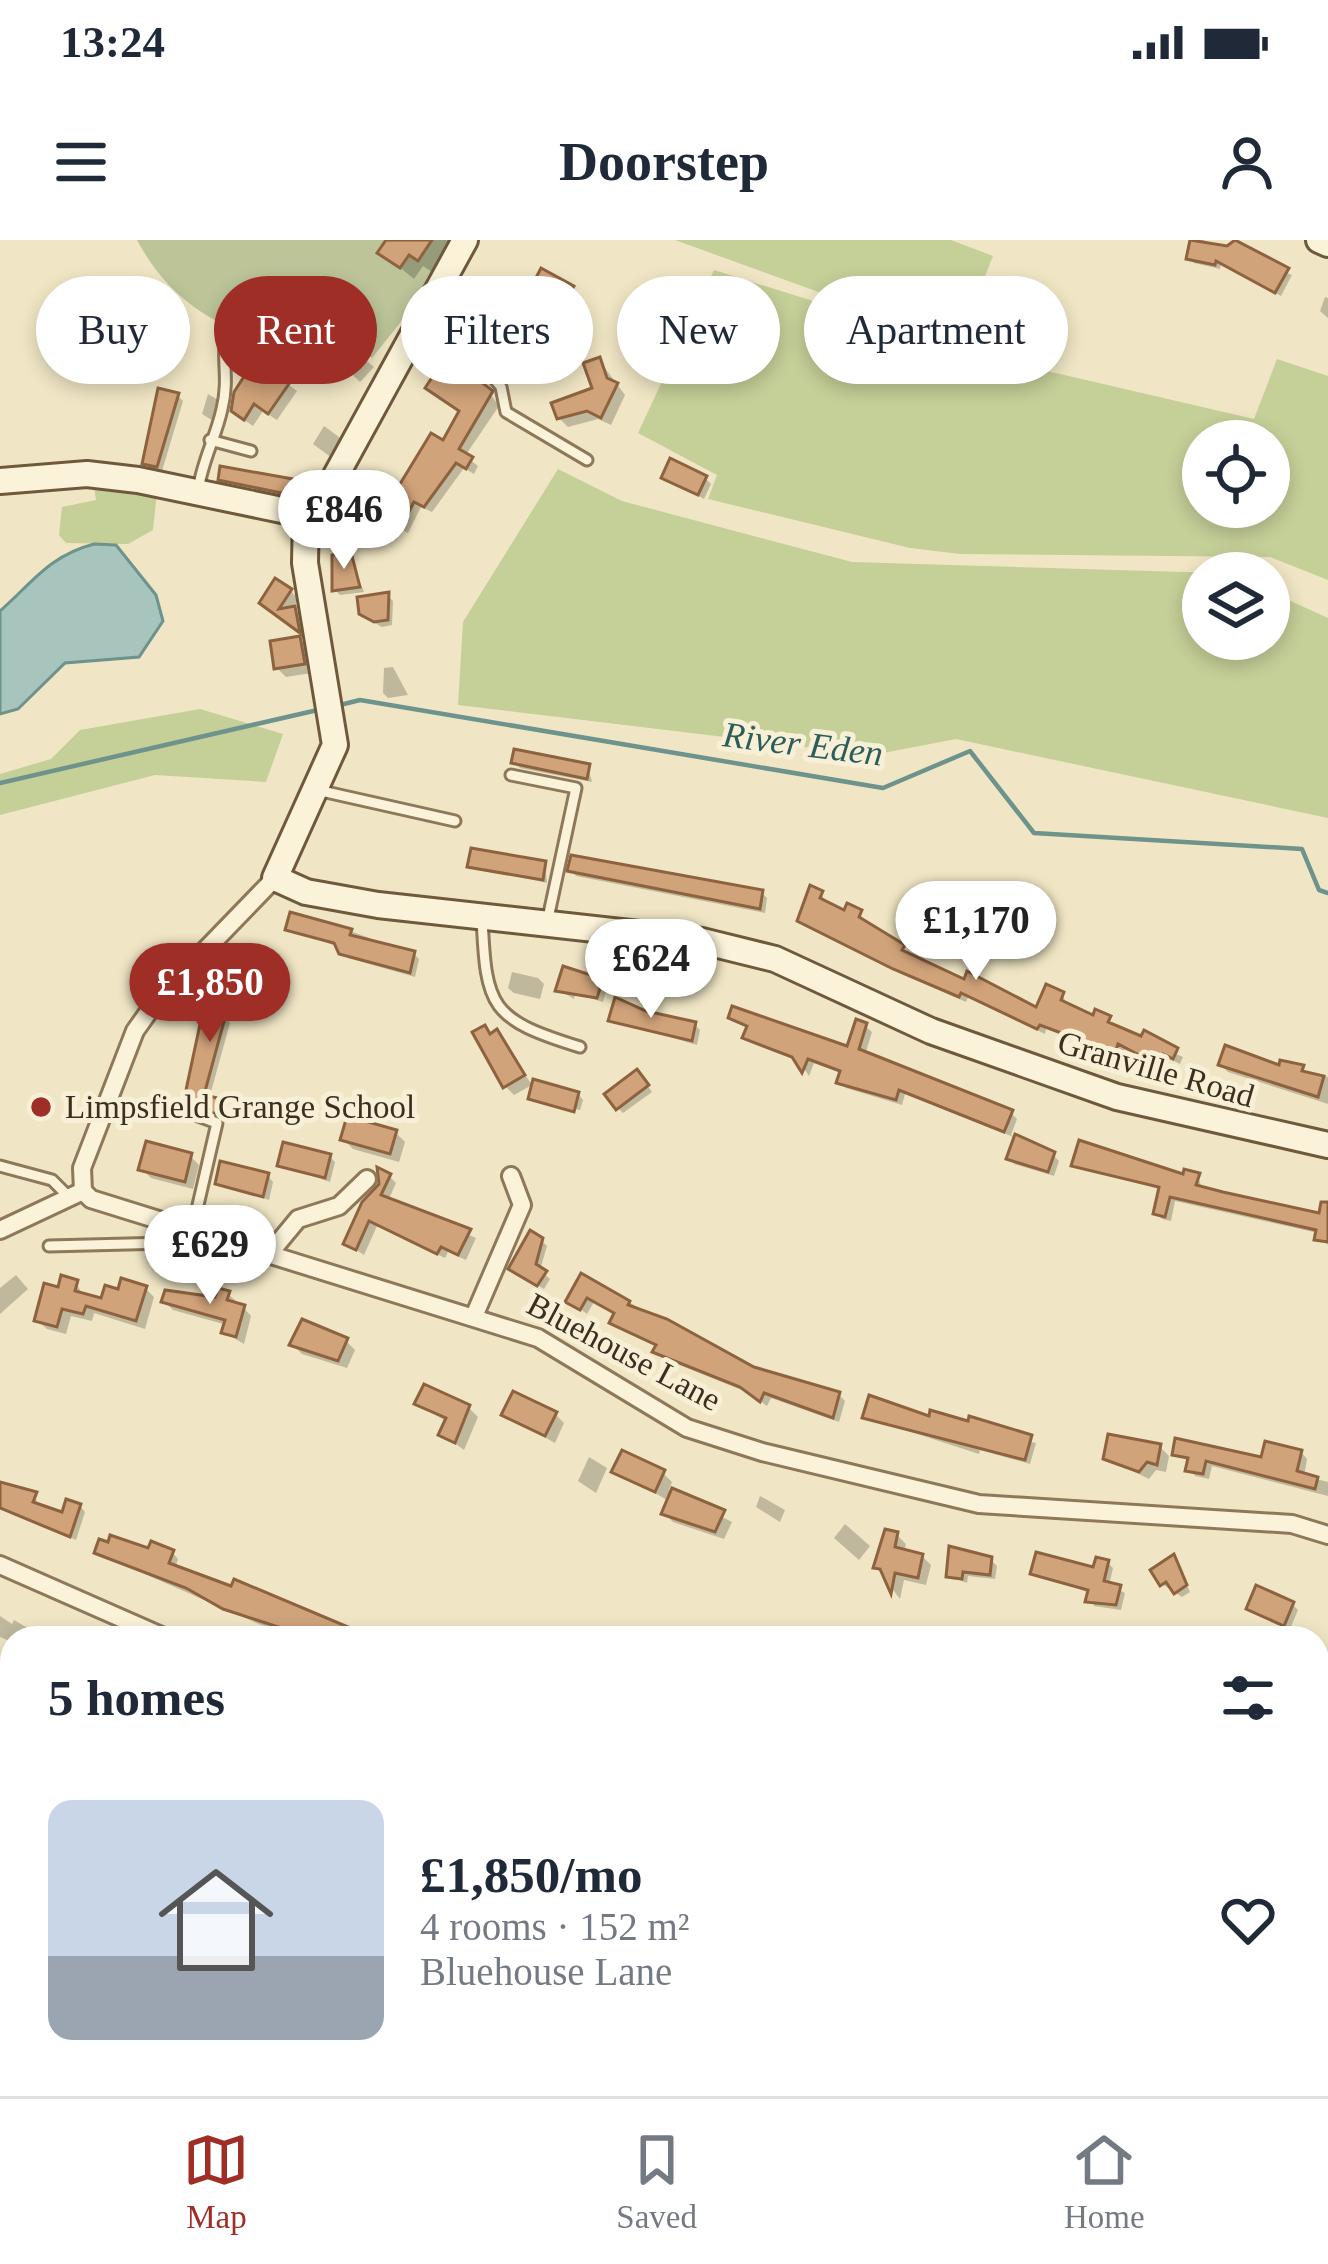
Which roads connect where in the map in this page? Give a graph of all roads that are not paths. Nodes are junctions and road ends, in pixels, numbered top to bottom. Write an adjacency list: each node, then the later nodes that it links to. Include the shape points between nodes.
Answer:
1 (465, 240): 4 (street)
2 (1319, 240): 3 (street)
3 (1328, 244)
4 (445, 276)
5 (401, 359): 13 (street, via 317,510)
6 (222, 384): 8 (lane)
7 (498, 384): 10 (lane, via 506,412)
8 (210, 440): 9 (lane); 12 (lane)
9 (251, 451)
10 (587, 460)
11 (0, 482): 12 (street, via 87,474)
12 (198, 491): 13 (street)
13 (306, 515): 15 (street, via 305,562 335,745)
14 (511, 775): 19 (lane, via 576,788)
15 (317, 790): 16 (lane); 17 (street)
16 (455, 821)
17 (275, 878): 18 (street, Granville Road, via 306,892); 26 (street, via 134,1031)
18 (482, 917): 19 (street, Granville Road); 20 (lane, via 494,1004)
19 (548, 923): 22 (street, Granville Road, via 702,941 775,959 932,1031 1105,1093)
20 (580, 1047)
21 (187, 1112): 27 (lane, via 217,1123)
22 (1328, 1145)
23 (0, 1166): 26 (lane)
24 (511, 1176): 31 (street, via 523,1205)
25 (367, 1179): 30 (street, via 339,1206 298,1219)
26 (76, 1194): 27 (street, Bluehouse Lane); 28 (street)
27 (185, 1229): 29 (lane, via 167,1243); 30 (street, Bluehouse Lane)
28 (0, 1230)
29 (50, 1246)
30 (268, 1254): 31 (street, Bluehouse Lane)
31 (475, 1315): 32 (street, Bluehouse Lane, via 538,1338 687,1428 763,1452 979,1504 1292,1524)
32 (1328, 1534)
33 (0, 1565): 34 (street)
34 (139, 1626)

